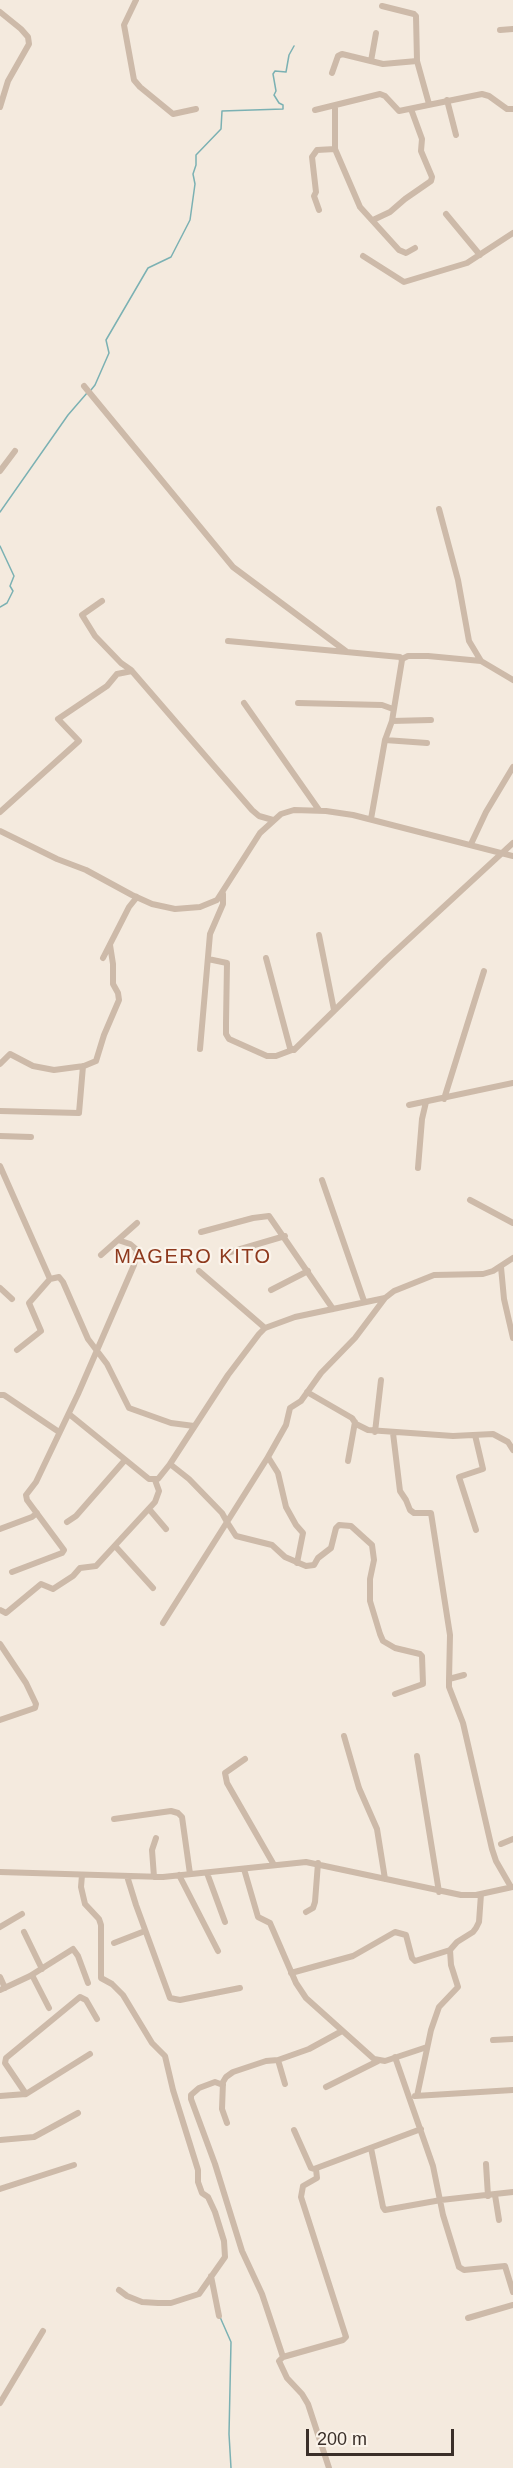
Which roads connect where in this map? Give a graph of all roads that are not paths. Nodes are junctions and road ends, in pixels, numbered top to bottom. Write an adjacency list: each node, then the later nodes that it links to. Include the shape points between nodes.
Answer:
1 (136, 0): 14 (street, via 124,23 134,80 173,114)
2 (382, 6): 8 (street, via 415,15)
3 (0, 12): 13 (street, via 21,29 29,44 10,76)
4 (513, 28): 5 (street)
5 (500, 30)
6 (376, 33): 7 (street)
7 (371, 61): 8 (street); 9 (street, via 340,55)
8 (417, 61): 11 (street)
9 (332, 73)
10 (447, 100): 11 (street); 17 (street, via 486,95); 18 (street)
11 (429, 104): 16 (street)
12 (335, 105): 15 (street); 16 (street, via 380,94 399,111); 19 (street)
13 (0, 107)
14 (196, 109)
15 (315, 110)
16 (411, 110): 22 (street, via 431,181)
17 (512, 111)
18 (456, 135)
19 (335, 149): 20 (street, via 317,150 312,157 314,196); 22 (street, via 360,207)
20 (319, 210)
21 (447, 214): 25 (street)
22 (373, 220): 24 (street, via 399,250 406,253)
23 (513, 233): 25 (street)
24 (416, 248)
25 (480, 255): 26 (street, via 404,282)
26 (363, 256)
27 (84, 386): 33 (street, via 233,567)
28 (15, 451): 29 (street)
29 (0, 471)
30 (439, 509): 35 (street, via 469,641)
31 (102, 601): 36 (street, via 82,615 107,649)
32 (228, 641): 33 (street)
33 (347, 652): 34 (street)
34 (402, 658): 35 (street); 41 (street)
35 (481, 661): 37 (street)
36 (131, 670): 38 (street); 48 (street, via 117,674 107,686 58,719 79,741); 50 (street, via 252,810)
37 (513, 680)
38 (158, 695)
39 (244, 702): 47 (street)
40 (298, 703): 41 (street, via 382,705)
41 (393, 709): 43 (street)
42 (431, 720): 43 (street)
43 (392, 721): 44 (street)
44 (385, 740): 45 (street); 49 (street)
45 (427, 743)
46 (513, 768): 53 (street)
47 (319, 810): 49 (street); 50 (street, via 294,810)
48 (0, 812)
49 (371, 819): 53 (street)
50 (273, 820): 56 (street, via 260,833)
51 (0, 831): 57 (street)
52 (513, 843): 54 (street)
53 (471, 844): 54 (street)
54 (501, 853): 55 (street); 64 (street)
55 (513, 856)
56 (223, 894): 57 (street, via 209,905 175,909); 62 (street, via 223,904 210,934)
57 (138, 897): 59 (street)
58 (319, 935): 64 (street)
59 (110, 945): 60 (street); 68 (street, via 112,984 119,1000 99,1058)
60 (103, 958)
61 (266, 958): 66 (street)
62 (208, 960): 65 (street); 66 (street, via 227,963 229,1039 267,1056)
63 (484, 971): 70 (street)
64 (334, 1010): 66 (street)
65 (200, 1048)
66 (292, 1050)
67 (0, 1064): 68 (street, via 10,1054 48,1070)
68 (83, 1066): 73 (street, via 79,1113)
69 (513, 1083): 70 (street)
70 (444, 1099): 71 (street)
71 (426, 1102): 72 (street); 77 (street)
72 (409, 1106)
73 (0, 1111)
74 (0, 1136): 75 (street)
75 (31, 1137)
76 (0, 1166): 91 (street)
77 (418, 1168)
78 (322, 1180): 98 (street)
79 (470, 1200): 81 (street)
80 (137, 1223): 84 (street)
81 (513, 1223)
82 (201, 1232): 83 (street, via 264,1215)
83 (285, 1236): 85 (street); 90 (street)
84 (118, 1240): 86 (street); 103 (street, via 134,1246 136,1258)
85 (227, 1253)
86 (101, 1255)
87 (513, 1258): 88 (street)
88 (501, 1267): 94 (street); 96 (street, via 483,1274 434,1275)
89 (199, 1271): 100 (street)
90 (308, 1271): 93 (street); 99 (street)
91 (50, 1279): 102 (street, via 28,1305 41,1331); 103 (street, via 56,1276 63,1282)
92 (0, 1288): 97 (street)
93 (271, 1290)
94 (504, 1293): 95 (street); 101 (street)
95 (513, 1296)
96 (385, 1298): 98 (street); 105 (street)
97 (12, 1299)
98 (364, 1301): 99 (street)
99 (333, 1309): 100 (street)
100 (265, 1328): 109 (street)
101 (513, 1338)
102 (17, 1350)
103 (96, 1352): 107 (street); 109 (street, via 107,1364 132,1410)
104 (381, 1380): 111 (street)
105 (307, 1392): 108 (street); 115 (street, via 302,1401 290,1408 286,1425)
106 (0, 1395): 110 (street)
107 (69, 1414): 110 (street); 116 (street)
108 (355, 1422): 111 (street); 117 (street)
109 (194, 1426): 118 (street)
110 (59, 1432): 121 (street, via 26,1495)
111 (375, 1432): 112 (street)
112 (393, 1433): 113 (street); 135 (street, via 400,1491 414,1513 431,1513 450,1635)
113 (475, 1435): 114 (street, via 493,1434 508,1442); 126 (street, via 483,1469 459,1477)
114 (513, 1450)
115 (268, 1457): 123 (street); 128 (street, via 278,1473 289,1513 303,1533)
116 (125, 1460): 119 (street); 122 (street)
117 (348, 1461)
118 (170, 1464): 119 (street); 123 (street, via 189,1479)
119 (155, 1480): 120 (street, via 159,1496)
120 (149, 1509): 125 (street); 127 (street)
121 (37, 1513): 124 (street); 129 (street, via 64,1550)
122 (67, 1522)
123 (227, 1522): 128 (street, via 236,1536 272,1545); 132 (street)
124 (0, 1529)
125 (166, 1529)
126 (476, 1530)
127 (116, 1546): 130 (street); 131 (street, via 96,1566 80,1568 53,1589 42,1584 6,1613)
128 (297, 1563): 136 (street, via 314,1565 331,1548 339,1526 351,1526 373,1547 370,1601 383,1641 422,1656 423,1684)
129 (12, 1572)
130 (153, 1588)
131 (0, 1610)
132 (163, 1623)
133 (0, 1644): 137 (street, via 36,1704 35,1708)
134 (464, 1675): 135 (street)
135 (449, 1680): 156 (street, via 492,1849)
136 (395, 1694)
137 (0, 1720)
138 (344, 1736): 155 (street, via 359,1788 377,1829)
139 (417, 1756): 157 (street)
140 (245, 1758): 146 (street, via 225,1773 227,1783)
141 (114, 1818): 150 (street, via 178,1813 182,1817)
142 (156, 1838): 154 (street, via 152,1850)
143 (513, 1839): 144 (street)
144 (501, 1844)
145 (318, 1863): 146 (street); 155 (street); 159 (street, via 315,1902)
146 (274, 1865): 147 (street)
147 (244, 1869): 149 (street); 169 (street, via 258,1917 270,1923)
148 (0, 1872): 151 (street)
149 (207, 1873): 150 (street); 161 (street)
150 (190, 1874): 152 (street)
151 (82, 1875): 153 (street); 207 (street, via 85,1904 101,1925 101,1978 123,1995 152,2043 165,2056 198,2170 198,2182 220,2226 225,2257)
152 (179, 1875): 154 (street); 167 (street)
153 (127, 1876): 154 (street); 163 (street)
154 (154, 1876)
155 (385, 1879): 157 (street)
156 (512, 1887): 158 (street)
157 (439, 1892): 158 (street)
158 (481, 1894): 166 (street, via 476,1928)
159 (306, 1912)
160 (22, 1914): 162 (street)
161 (225, 1922)
162 (0, 1927)
163 (145, 1931): 165 (street); 173 (street, via 172,2000)
164 (24, 1932): 168 (street)
165 (114, 1943)
166 (450, 1950): 169 (street, via 415,1961 406,1935 395,1932 353,1956); 180 (street, via 458,1987 439,2007)
167 (218, 1951)
168 (42, 1969): 170 (street); 172 (street, via 73,1949)
169 (291, 1973): 177 (street, via 302,1993)
170 (32, 1974): 174 (street); 175 (street)
171 (0, 1977): 174 (street)
172 (88, 1983)
173 (240, 1988)
174 (3, 1989)
175 (49, 2008)
176 (97, 2019): 189 (street, via 80,1997 6,2058 5,2063)
177 (342, 2031): 183 (street); 184 (street)
178 (513, 2039): 179 (street)
179 (493, 2040)
180 (427, 2047): 182 (street); 191 (street)
181 (90, 2054): 189 (street)
182 (395, 2057): 184 (street); 192 (street)
183 (278, 2060): 185 (street); 186 (street, via 233,2072)
184 (378, 2061): 187 (street)
185 (285, 2084)
186 (223, 2085): 194 (street, via 222,2109); 214 (street, via 215,2082 199,2088 191,2100)
187 (326, 2087)
188 (513, 2090): 191 (street)
189 (26, 2094): 190 (street)
190 (0, 2096)
191 (417, 2096): 192 (street)
192 (410, 2097): 195 (street)
193 (78, 2113): 197 (street, via 34,2137)
194 (227, 2123)
195 (421, 2129): 198 (street); 205 (street)
196 (294, 2130): 201 (street, via 311,2168)
197 (0, 2140)
198 (371, 2148): 201 (street); 205 (street, via 385,2210)
199 (486, 2164): 204 (street)
200 (74, 2165): 202 (street)
201 (316, 2169): 214 (street, via 317,2178 303,2186 301,2197 346,2337)
202 (0, 2189)
203 (513, 2192): 204 (street)
204 (492, 2195): 205 (street); 206 (street)
205 (441, 2200): 209 (street, via 460,2269 505,2266)
206 (499, 2220)
207 (211, 2277): 208 (street, via 199,2294 171,2303 142,2302); 211 (street)
208 (119, 2290)
209 (513, 2292)
210 (513, 2305): 212 (street)
211 (219, 2316)
212 (468, 2318)
213 (43, 2331): 215 (street)
214 (283, 2357): 216 (street, via 280,2363 308,2404)
215 (0, 2403)
216 (330, 2468)

